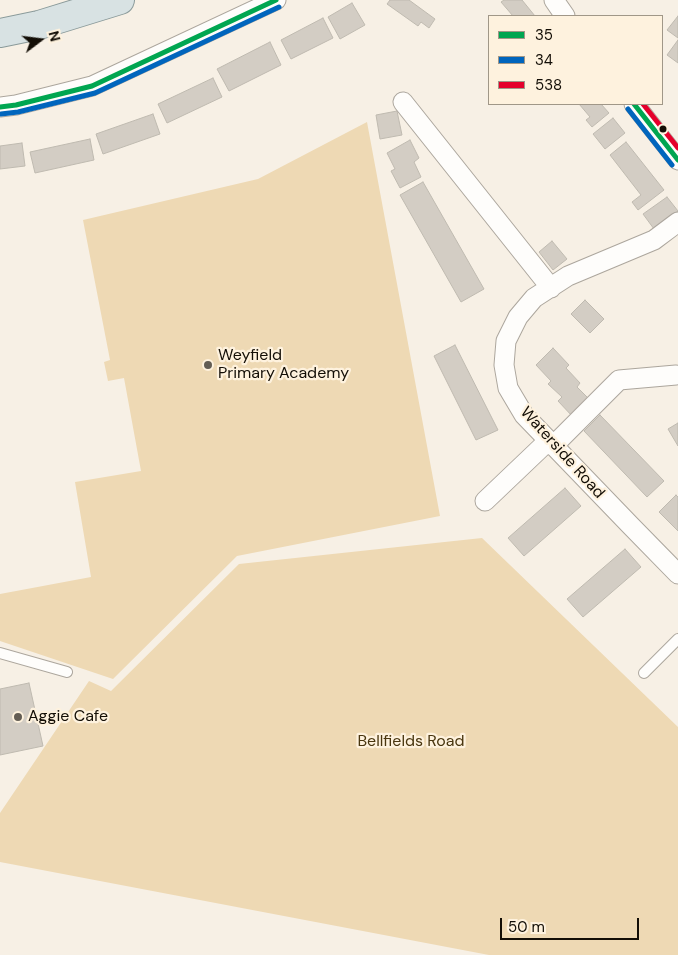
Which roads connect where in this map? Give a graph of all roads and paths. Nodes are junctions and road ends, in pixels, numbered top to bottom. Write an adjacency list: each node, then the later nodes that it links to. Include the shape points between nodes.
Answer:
1 (120, 0): 5 (main road, via 39,25)
2 (276, 0): 8 (street, via 92,86)
3 (554, 0): 4 (street)
4 (564, 15)
5 (0, 33)
6 (403, 102): 11 (street)
7 (635, 105): 9 (street)
8 (0, 107)
9 (678, 160)
10 (678, 222): 11 (street, Waterside Road, via 654,240 568,276)
11 (551, 288): 13 (street, Waterside Road, via 534,298 518,317 506,341 504,365 508,388 524,415)
12 (676, 375): 13 (street, via 619,380)
13 (550, 443): 14 (street); 15 (street, Waterside Road)
14 (485, 501)
15 (678, 574)
16 (678, 639): 19 (lane)
17 (0, 654): 18 (lane)
18 (67, 672)
19 (644, 673)

